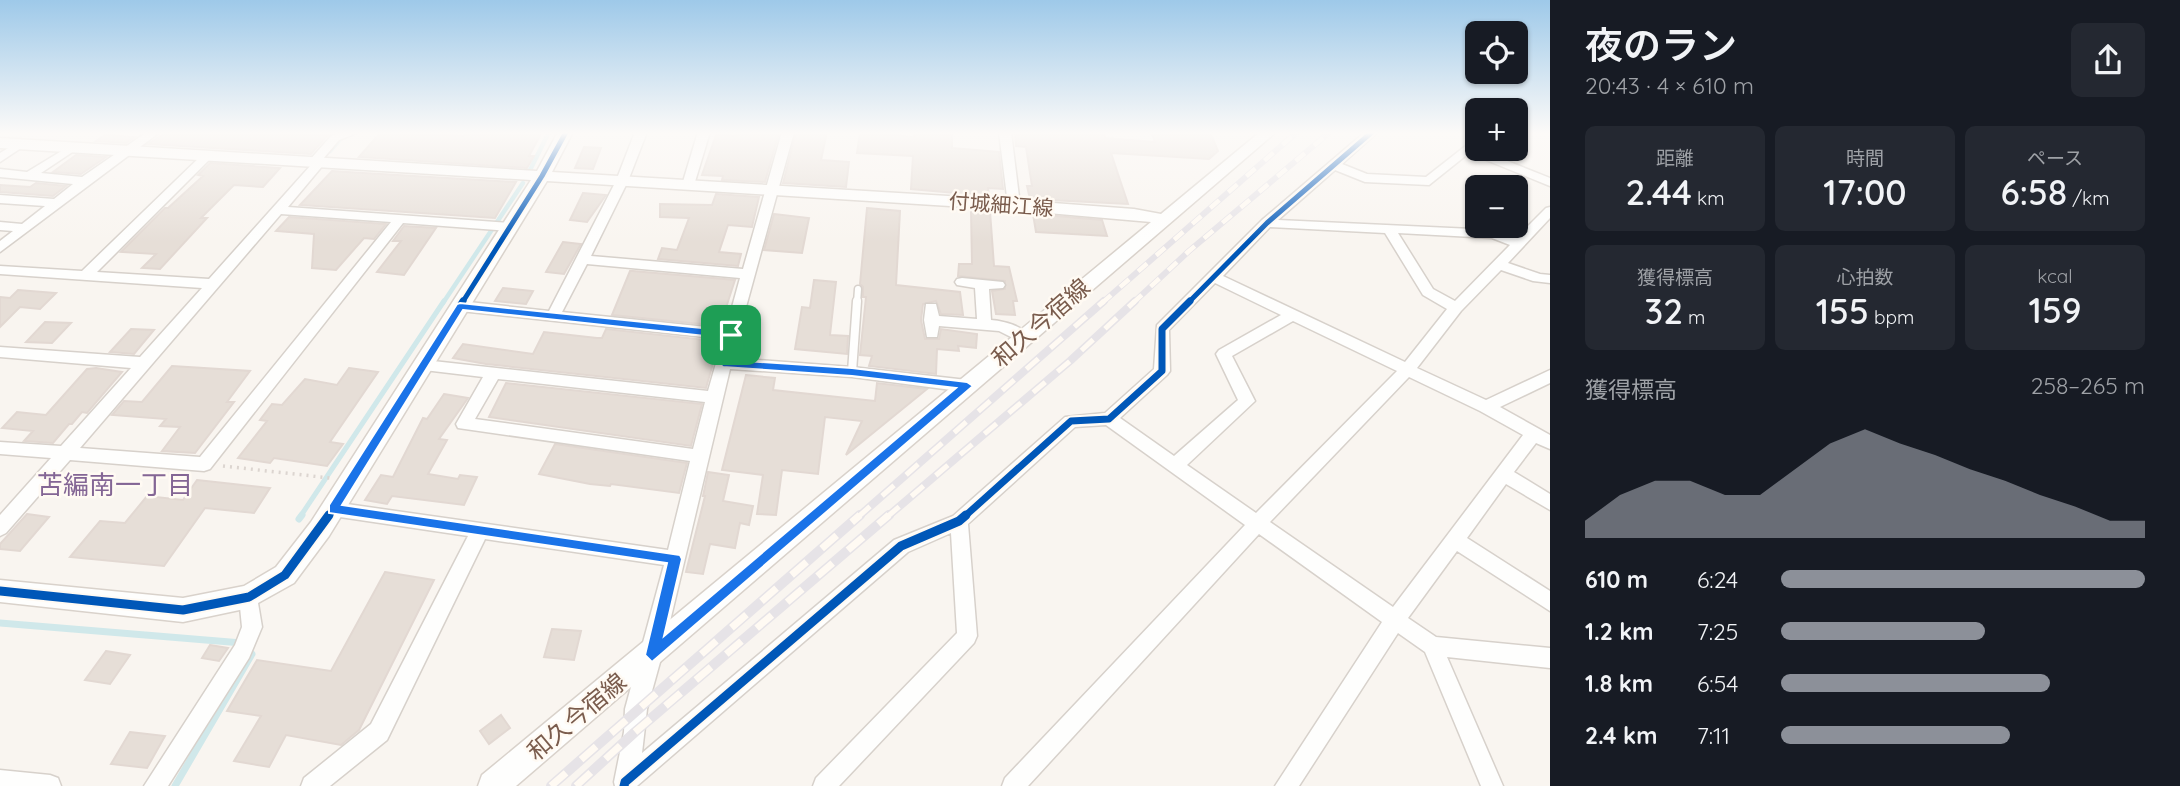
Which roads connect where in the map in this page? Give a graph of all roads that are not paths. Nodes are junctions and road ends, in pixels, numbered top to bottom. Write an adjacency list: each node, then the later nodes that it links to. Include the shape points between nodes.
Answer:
1 (41, 169): 17 (street)
2 (103, 169): 19 (street)
3 (194, 169): 42 (street)
4 (311, 169): 27 (street)
5 (424, 169): 18 (main road, 付城細江線)
6 (546, 169): 18 (main road)
7 (627, 169): 20 (street)
8 (693, 169): 22 (street)
9 (778, 169): 23 (street)
10 (1010, 169): 26 (street)
11 (1224, 169): 30 (main road, 和久今宿線)
12 (1330, 169): 31 (street)
13 (1343, 169): 14 (street, via 1365,178 1429,181)
14 (1443, 169)
15 (1523, 169): 21 (street)
16 (0, 173): 17 (street)
17 (32, 175): 19 (street)
18 (542, 176): 20 (main road, 付城細江線); 33 (main road)
19 (84, 181): 25 (street)
20 (622, 181): 22 (main road, 付城細江線); 38 (street)
21 (1550, 182)
22 (688, 185): 23 (main road, 付城細江線)
23 (772, 190): 26 (main road, 付城細江線); 41 (street)
24 (0, 199): 25 (street)
25 (55, 203): 34 (street)
26 (1014, 205): 30 (main road, 付城細江線)
27 (277, 210): 29 (street); 47 (street)
28 (1550, 211): 36 (street)
29 (400, 219): 33 (street); 72 (street, via 204,464)
30 (1163, 219): 57 (main road, 和久今宿線)
31 (1267, 223): 35 (street); 43 (street)
32 (0, 226): 34 (street)
33 (510, 227): 50 (main road)
34 (24, 228): 37 (street)
35 (1390, 230): 36 (street, via 1494,234); 51 (street, via 1428,292)
36 (1517, 243): 39 (street)
37 (0, 248)
38 (582, 259): 41 (street); 53 (street)
39 (1498, 264): 44 (street); 51 (street)
40 (0, 270): 42 (street)
41 (748, 274): 56 (street)
42 (86, 275): 47 (street)
43 (1214, 277): 52 (street); 69 (street, via 1162,329 1162,371)
44 (1550, 279)
45 (962, 282): 46 (street)
46 (982, 283): 48 (street); 55 (street)
47 (212, 284): 59 (street)
48 (998, 285)
49 (858, 289): 63 (lane)
50 (460, 306): 53 (street); 61 (main road)
51 (1456, 308): 62 (street)
52 (1292, 315): 62 (street); 74 (street, via 1224,354 1248,401)
53 (553, 316): 56 (street)
54 (931, 320): 55 (street)
55 (984, 324): 57 (street, via 1002,326)
56 (731, 335): 60 (street)
57 (1024, 337): 66 (main road, 和久今宿線)
58 (0, 352): 59 (street)
59 (142, 363): 72 (street)
60 (723, 363): 63 (street); 67 (street)
61 (424, 365): 64 (street); 77 (main road)
62 (1407, 370): 68 (street); 79 (street)
63 (852, 372): 66 (street)
64 (493, 374): 67 (street); 73 (street, via 464,424)
65 (1550, 376): 68 (street)
66 (967, 386): 89 (main road, 和久今宿線)
67 (714, 397): 73 (street)
68 (1486, 407): 70 (street)
69 (1109, 419): 74 (street); 78 (street, via 1071,421)
70 (1542, 438): 75 (street)
71 (0, 448): 72 (street)
72 (64, 453): 80 (street)
73 (699, 456): 83 (street)
74 (1175, 465): 79 (street)
75 (1502, 473): 76 (street); 82 (street)
76 (1550, 503)
77 (333, 509): 81 (street); 85 (main road, via 285,575)
78 (959, 522): 92 (street, via 901,546); 97 (street, via 967,636)
79 (1258, 523): 87 (street); 98 (street)
80 (0, 528)
81 (480, 531): 83 (street); 95 (street, via 379,732)
82 (1454, 539): 86 (street); 87 (street)
83 (675, 559): 89 (street)
84 (0, 591): 85 (main road, via 183,610)
85 (249, 597): 94 (street, via 252,627 242,651)
86 (1550, 603)
87 (1395, 620): 88 (street); 99 (street)
88 (1432, 646): 90 (street); 100 (street)
89 (652, 655): 92 (street, via 636,709); 96 (main road, 和久今宿線)
90 (1550, 659)
91 (0, 781): 93 (street)
92 (625, 784)
93 (50, 786)
94 (155, 786)
95 (312, 786)
96 (494, 786)
97 (824, 786)
98 (1013, 786)
99 (1286, 786)
100 (1492, 786)

